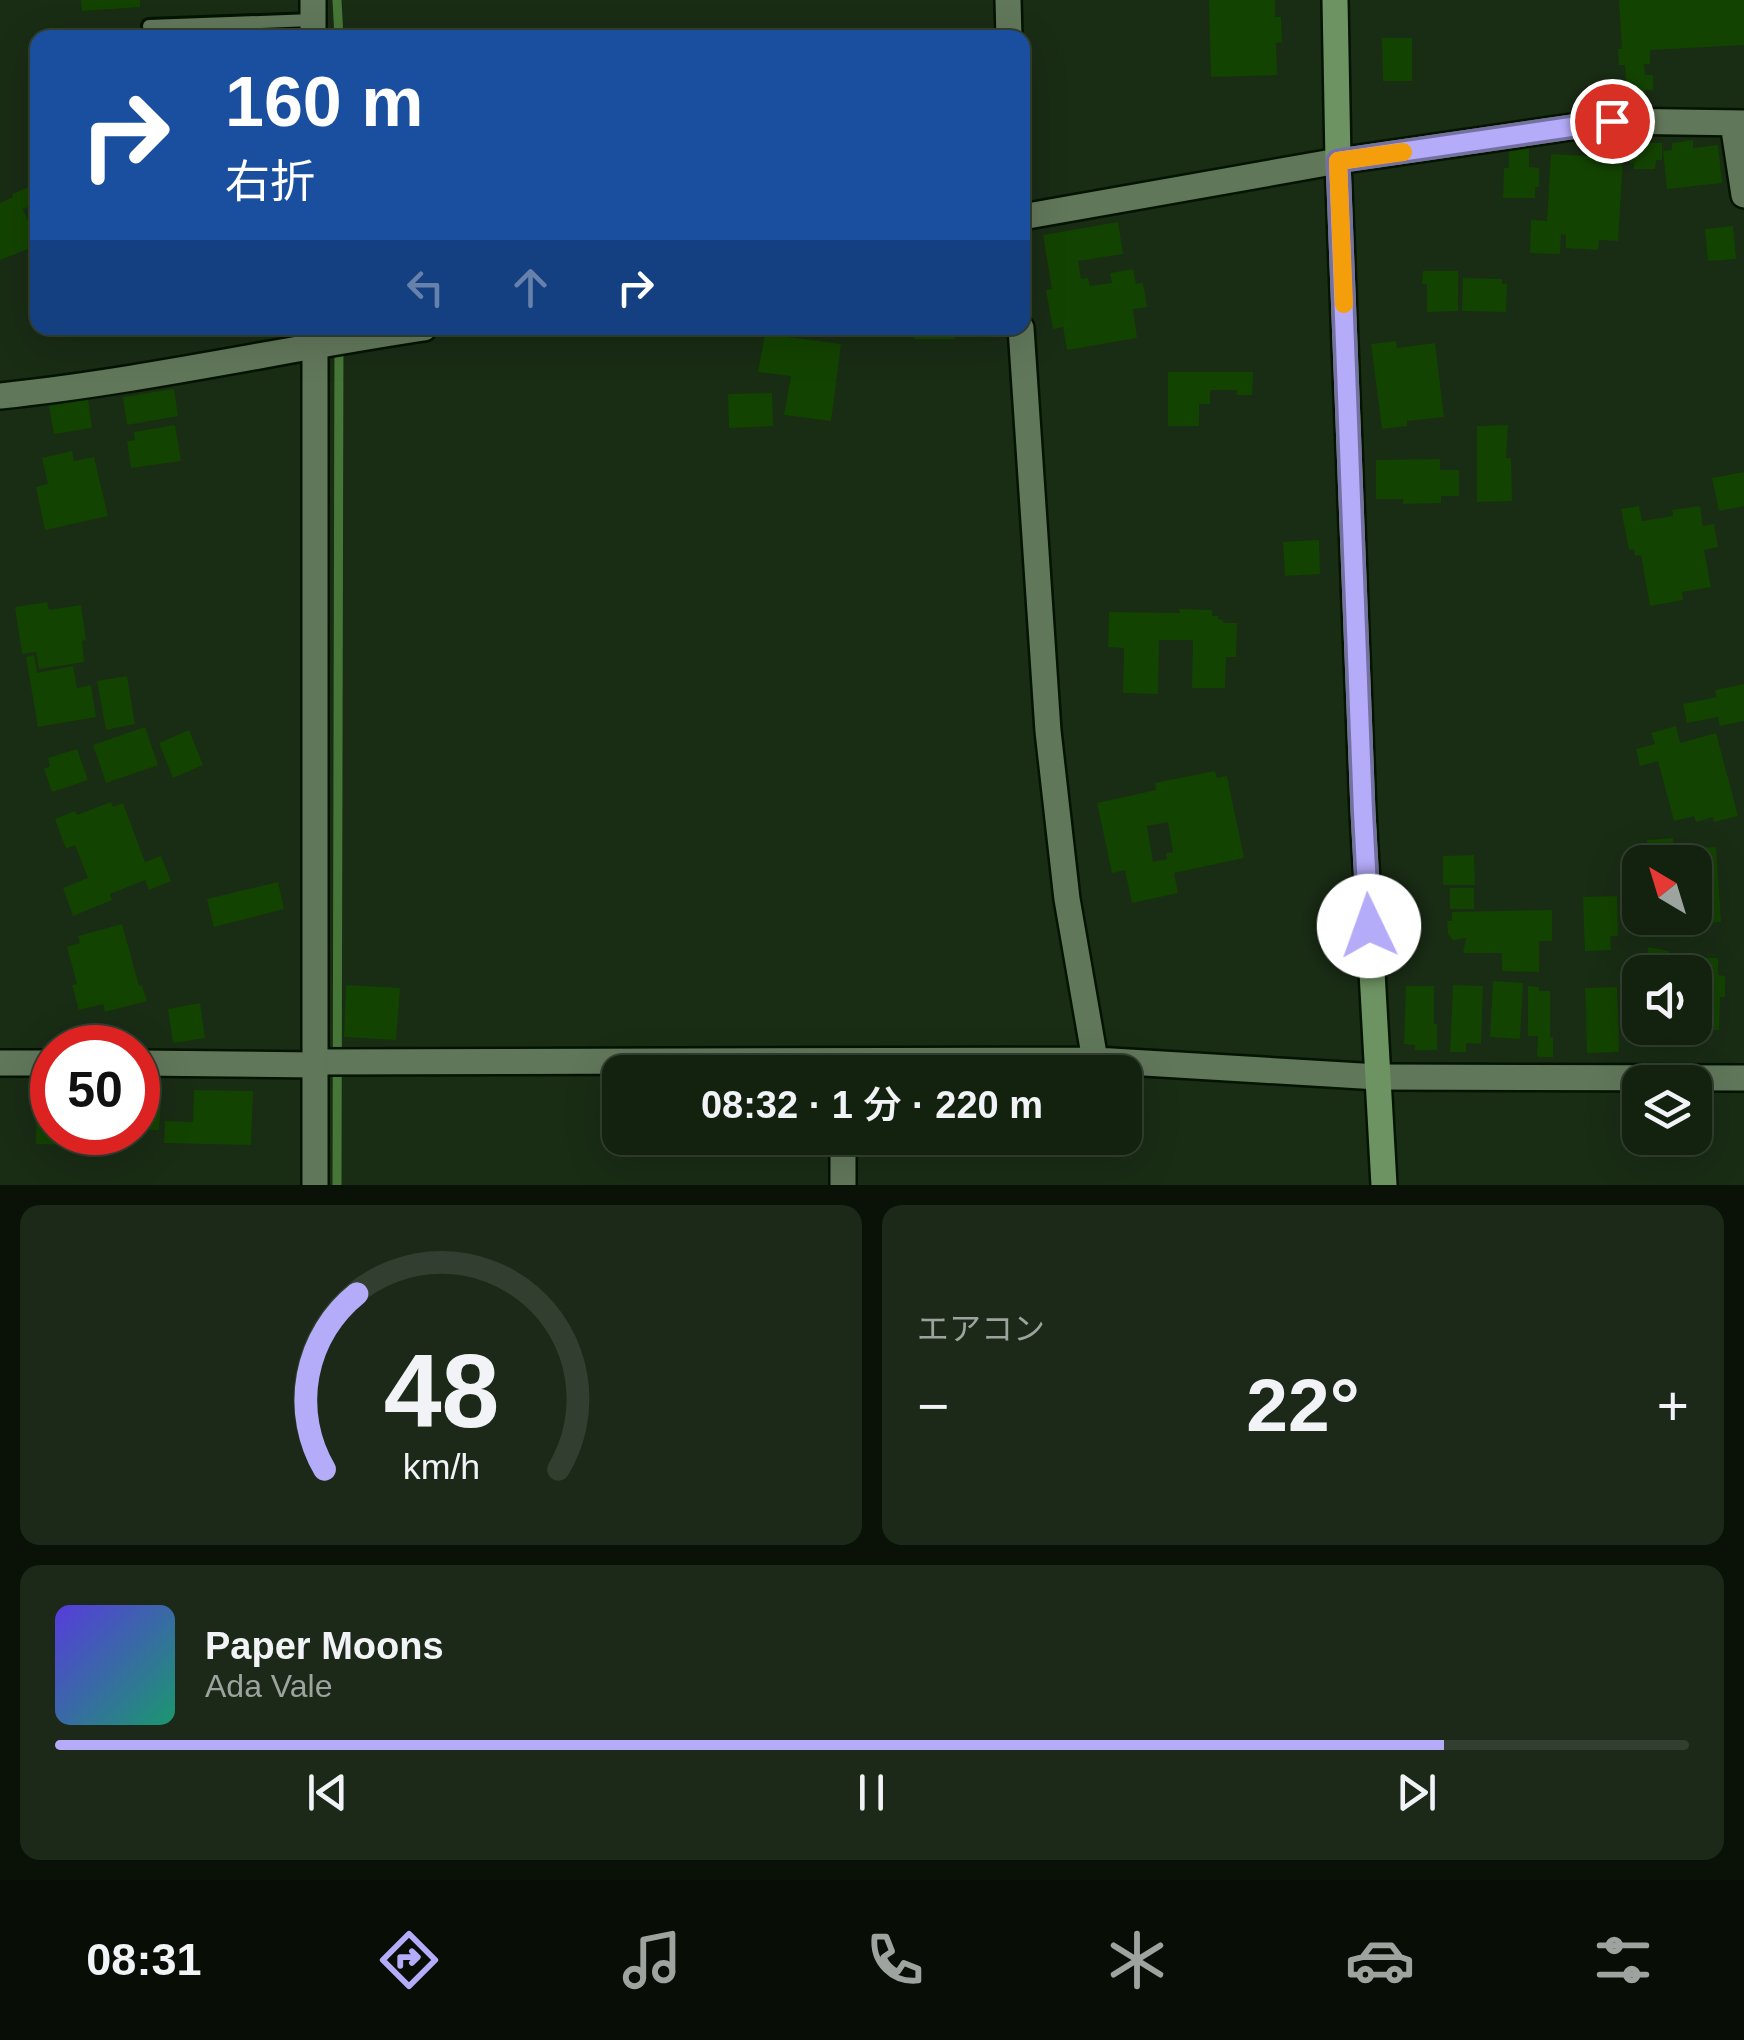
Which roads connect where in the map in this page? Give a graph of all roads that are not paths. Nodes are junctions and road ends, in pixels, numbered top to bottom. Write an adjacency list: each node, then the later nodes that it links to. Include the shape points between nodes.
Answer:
1 (1008, 0): 5 (street)
2 (1336, 0): 7 (main road)
3 (313, 19): 4 (lane)
4 (149, 26)
5 (1009, 30)
6 (1738, 123): 7 (street, via 1612,121); 8 (street)
7 (1338, 161): 9 (street); 21 (main road)
8 (1744, 194)
9 (1030, 215)
10 (1021, 335): 13 (street, via 1048,731)
11 (315, 336): 12 (street, via 133,379); 17 (street)
12 (1, 395)
13 (1094, 1055)
14 (160, 1062): 17 (street)
15 (0, 1063): 16 (street)
16 (30, 1063)
17 (315, 1063): 19 (street); 25 (street)
18 (1142, 1063): 21 (street)
19 (602, 1065)
20 (30, 1067): 23 (lane)
21 (1378, 1077): 22 (street); 27 (main road)
22 (1744, 1078)
23 (0, 1079)
24 (843, 1155): 26 (street)
25 (315, 1185)
26 (843, 1185)
27 (1384, 1185)

